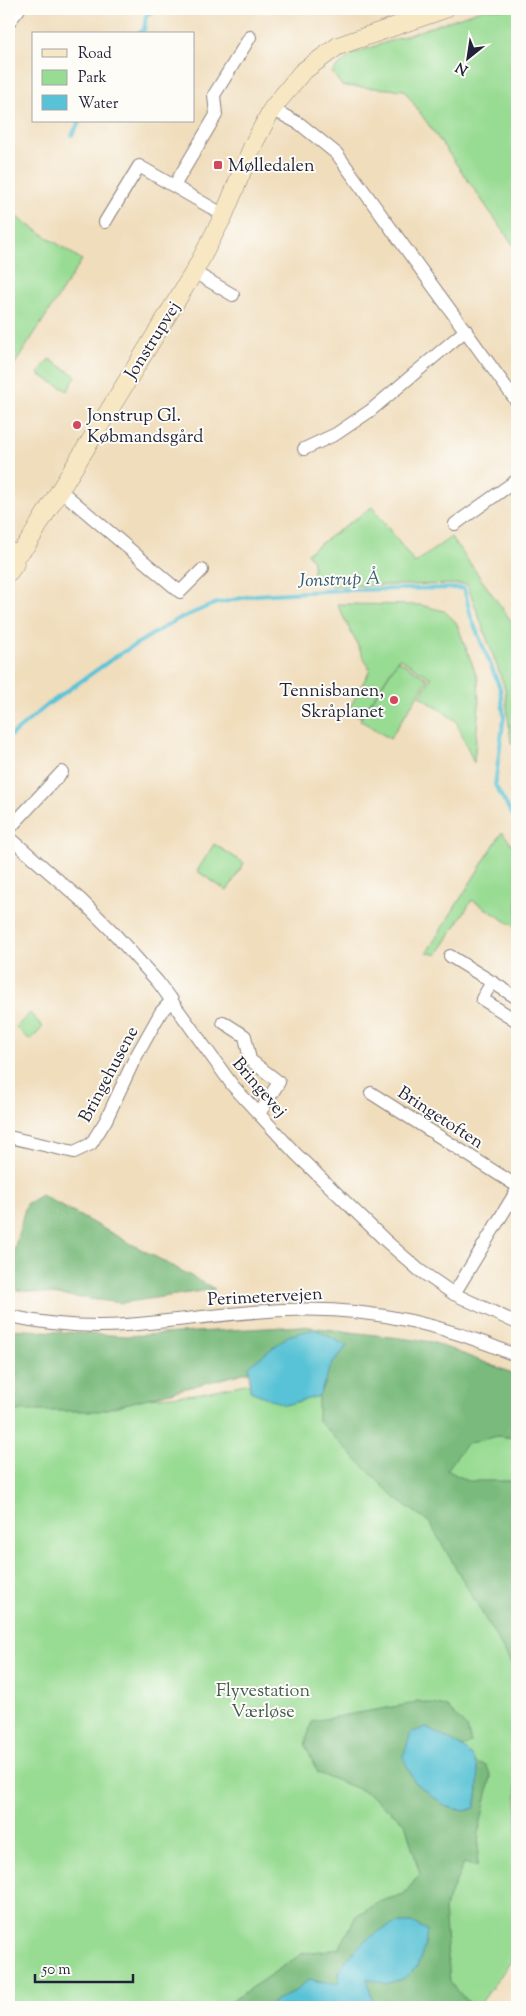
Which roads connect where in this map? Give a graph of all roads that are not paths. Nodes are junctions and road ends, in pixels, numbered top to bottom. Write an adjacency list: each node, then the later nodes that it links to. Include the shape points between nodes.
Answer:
1 (19, 9): 3 (street)
2 (445, 9): 5 (street, Jonstrupvej, via 338,46 302,72)
3 (9, 22)
4 (250, 37): 6 (street, via 214,95 216,115)
5 (272, 109): 7 (street, Jonstrupvej, via 253,144); 11 (street, via 300,124 337,154)
6 (174, 186): 7 (street); 8 (street, via 139,166)
7 (224, 215): 9 (street, Jonstrupvej)
8 (104, 222)
9 (194, 272): 10 (street); 15 (street, Jonstrupvej)
10 (233, 294)
11 (466, 330): 12 (street); 13 (street, via 370,411 336,434)
12 (517, 402)
13 (304, 449)
14 (517, 480): 16 (street)
15 (60, 490): 17 (street, Jonstrupvej, via 30,541 23,550); 18 (street, via 180,592)
16 (455, 524)
17 (10, 556)
18 (202, 570)
19 (62, 772): 20 (street)
20 (9, 829)
21 (9, 836): 25 (street, Bringevej, via 112,931)
22 (450, 956): 23 (street)
23 (492, 982): 24 (street); 26 (street, via 482,999)
24 (517, 998)
25 (172, 1000): 29 (street, Bringevej, via 234,1086); 30 (street, Bringehusene, via 161,1012 138,1052 91,1144 74,1152)
26 (517, 1021)
27 (223, 1022): 29 (street, via 245,1036 250,1060 279,1082)
28 (371, 1093): 31 (street, Bringetoften)
29 (259, 1114): 35 (street, Bringevej, via 386,1241)
30 (9, 1137)
31 (517, 1186)
32 (517, 1190): 33 (street)
33 (506, 1209): 34 (street); 35 (street)
34 (517, 1216)
35 (454, 1294): 37 (street, Bringevej)
36 (9, 1316): 38 (street, Perimetervejen, via 72,1325 124,1325 285,1310 341,1310 443,1328)
37 (517, 1323)
38 (517, 1356)

